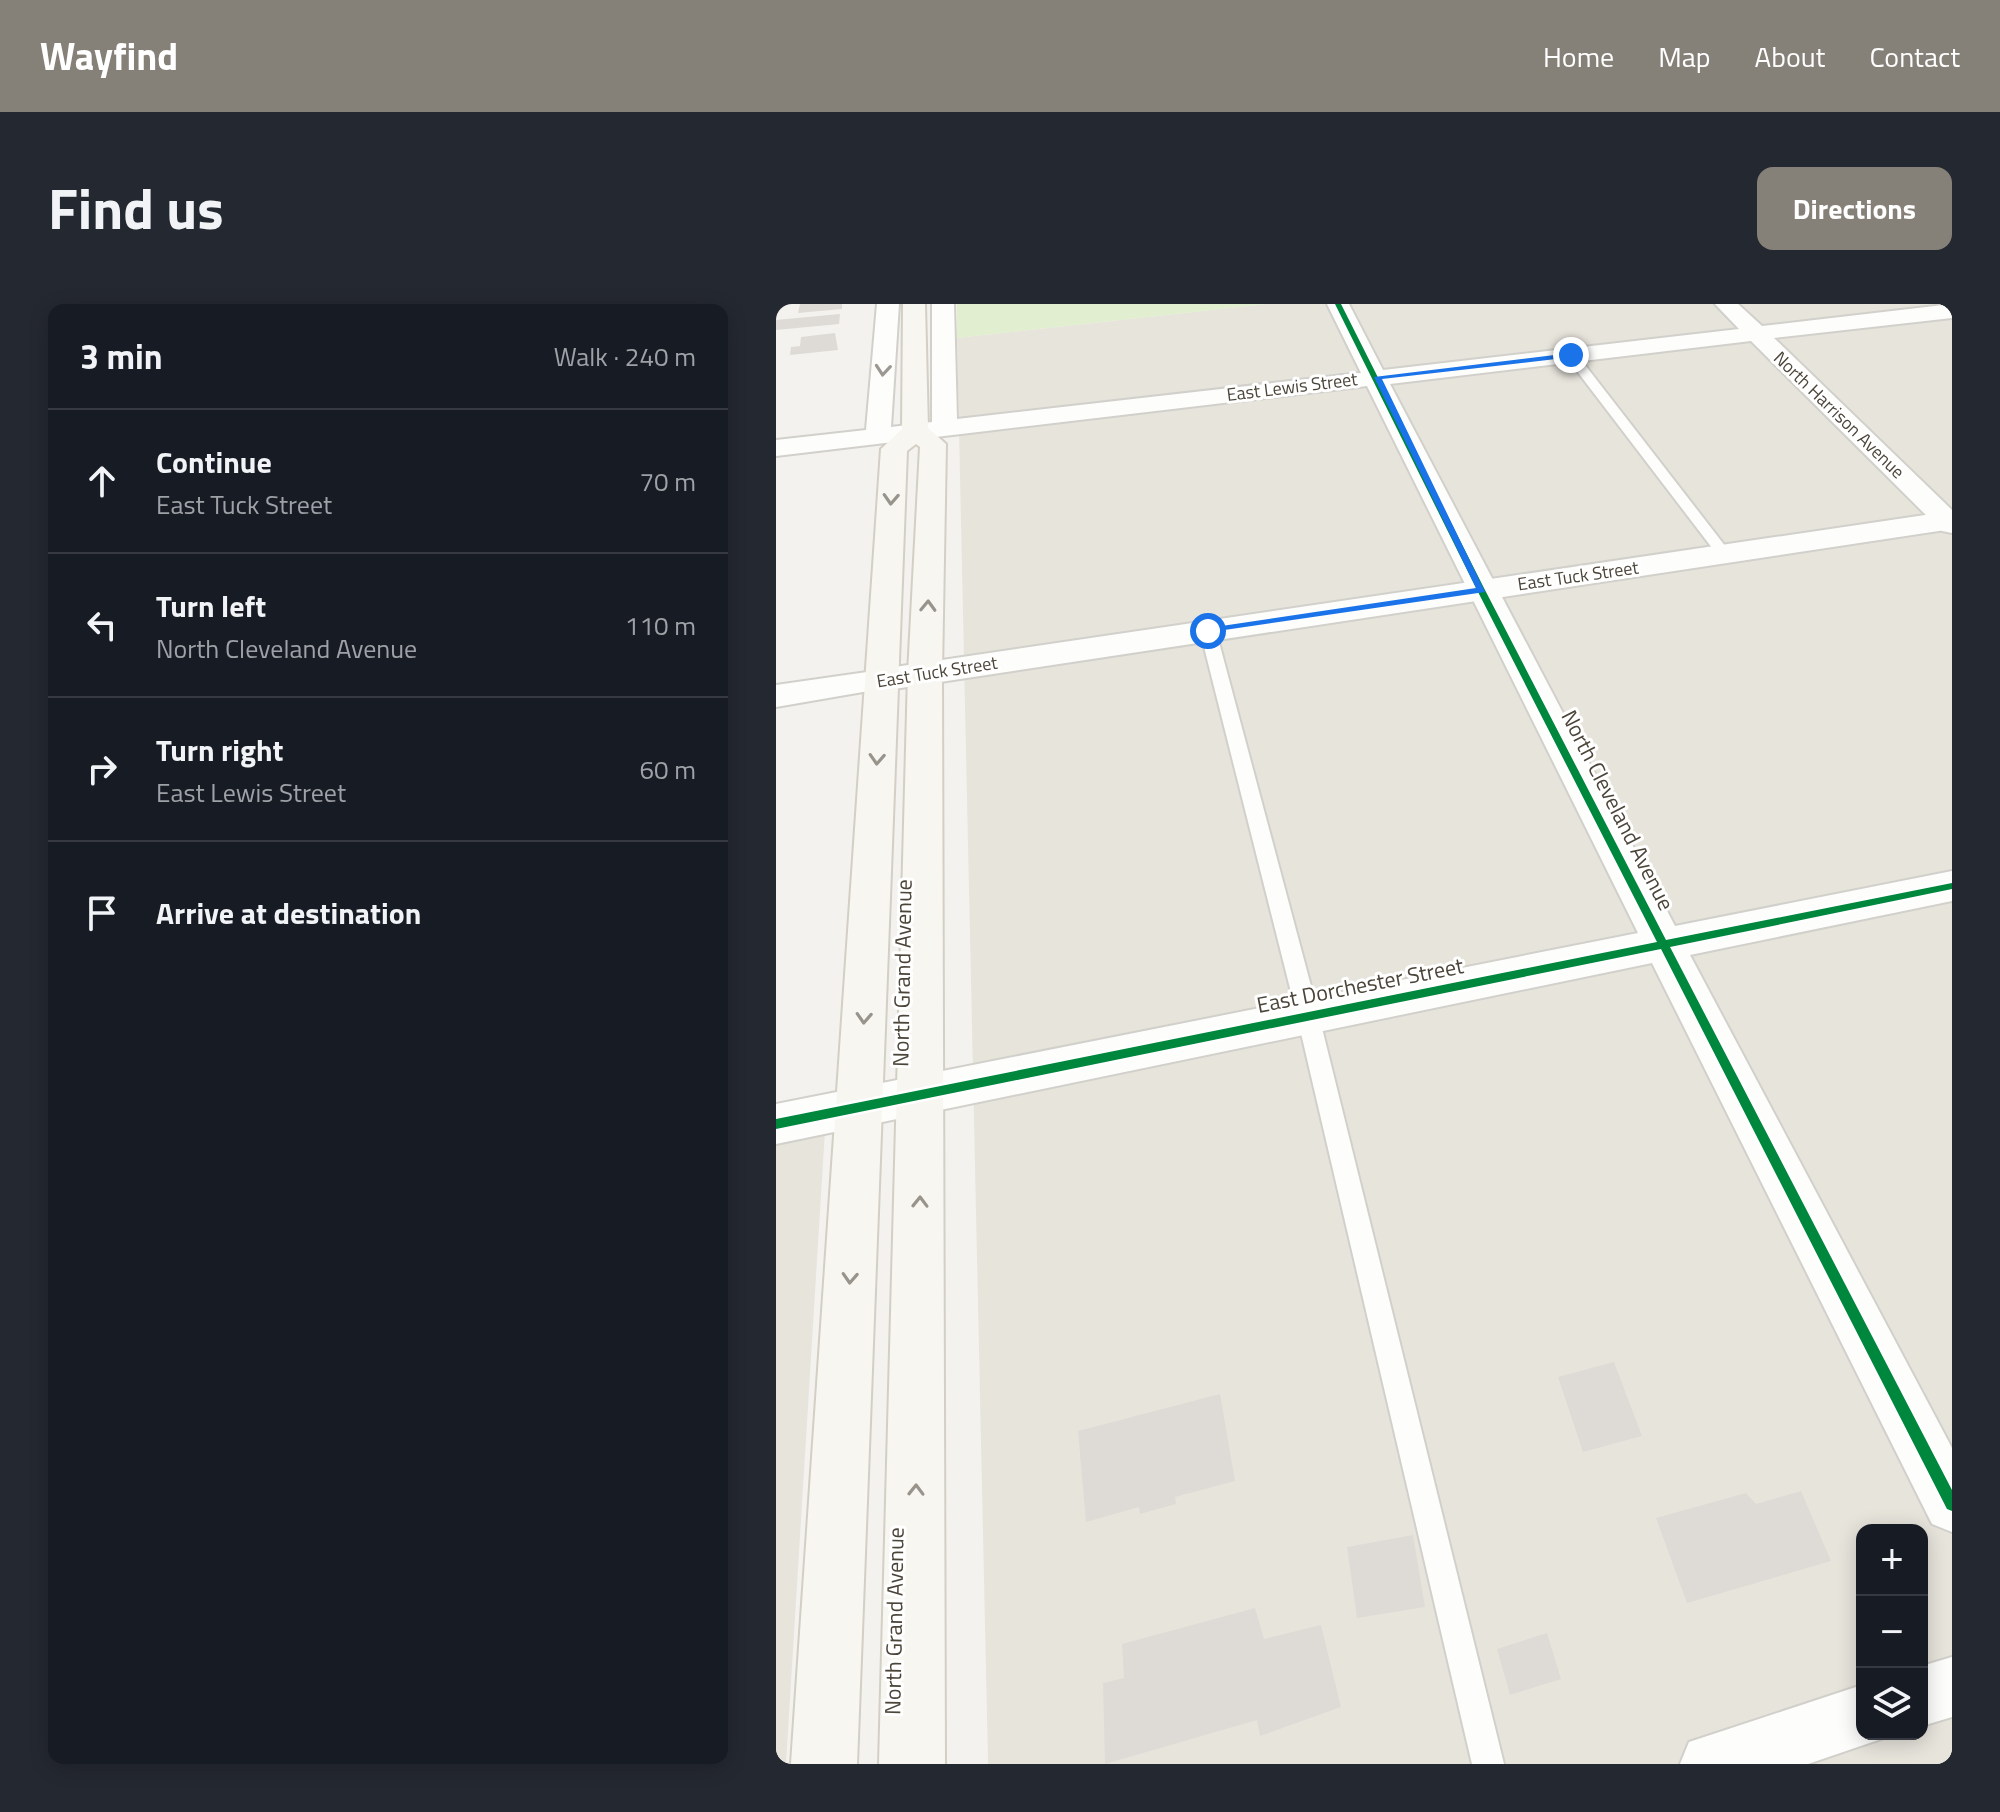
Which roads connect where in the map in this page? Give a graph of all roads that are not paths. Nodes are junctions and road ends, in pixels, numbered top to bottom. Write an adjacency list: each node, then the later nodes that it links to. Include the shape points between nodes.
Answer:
1 (888, 304): 10 (street, one-way to 10)
2 (914, 304): 10 (main road, North Grand Avenue)
3 (943, 304): 10 (street)
4 (1338, 304): 9 (street, North Cleveland Avenue)
5 (1726, 304): 7 (street, North Harrison Avenue)
6 (1952, 311): 7 (street, East Lewis Street)
7 (1755, 333): 8 (street, East Lewis Street); 12 (street, North Harrison Avenue)
8 (1571, 355): 9 (street, East Lewis Street); 13 (lane)
9 (1377, 377): 10 (street, East Lewis Street); 14 (street, North Cleveland Avenue)
10 (914, 421): 11 (street, East Lewis Street); 16 (main road, North Grand Avenue, one-way to 10, via 933,444); 17 (main road, North Grand Avenue, one-way to 17, via 894,449)
11 (776, 448)
12 (1951, 522): 13 (street, East Tuck Street)
13 (1724, 554): 14 (street, East Tuck Street)
14 (1481, 590): 15 (street, East Tuck Street); 20 (street, North Cleveland Avenue)
15 (1208, 631): 16 (street, East Tuck Street); 21 (lane)
16 (925, 673): 17 (street, East Tuck Street); 22 (main road, North Grand Avenue)
17 (881, 680): 18 (street, East Tuck Street); 23 (main road, North Grand Avenue, one-way to 23)
18 (776, 696)
19 (1952, 886): 20 (street, East Dorchester Street)
20 (1664, 943): 21 (street, East Dorchester Street); 25 (street, North Cleveland Avenue)
21 (1308, 1016): 22 (street, East Dorchester Street); 31 (lane)
22 (921, 1095): 23 (street, East Dorchester Street); 30 (main road, North Grand Avenue, one-way to 22)
23 (859, 1108): 24 (street, East Dorchester Street); 29 (main road, North Grand Avenue, one-way to 29)
24 (776, 1124)
25 (1952, 1504)
26 (1952, 1687): 27 (street)
27 (1928, 1694)
28 (1856, 1718): 32 (street)
29 (824, 1764)
30 (912, 1764)
31 (1488, 1764)
32 (1711, 1764)

